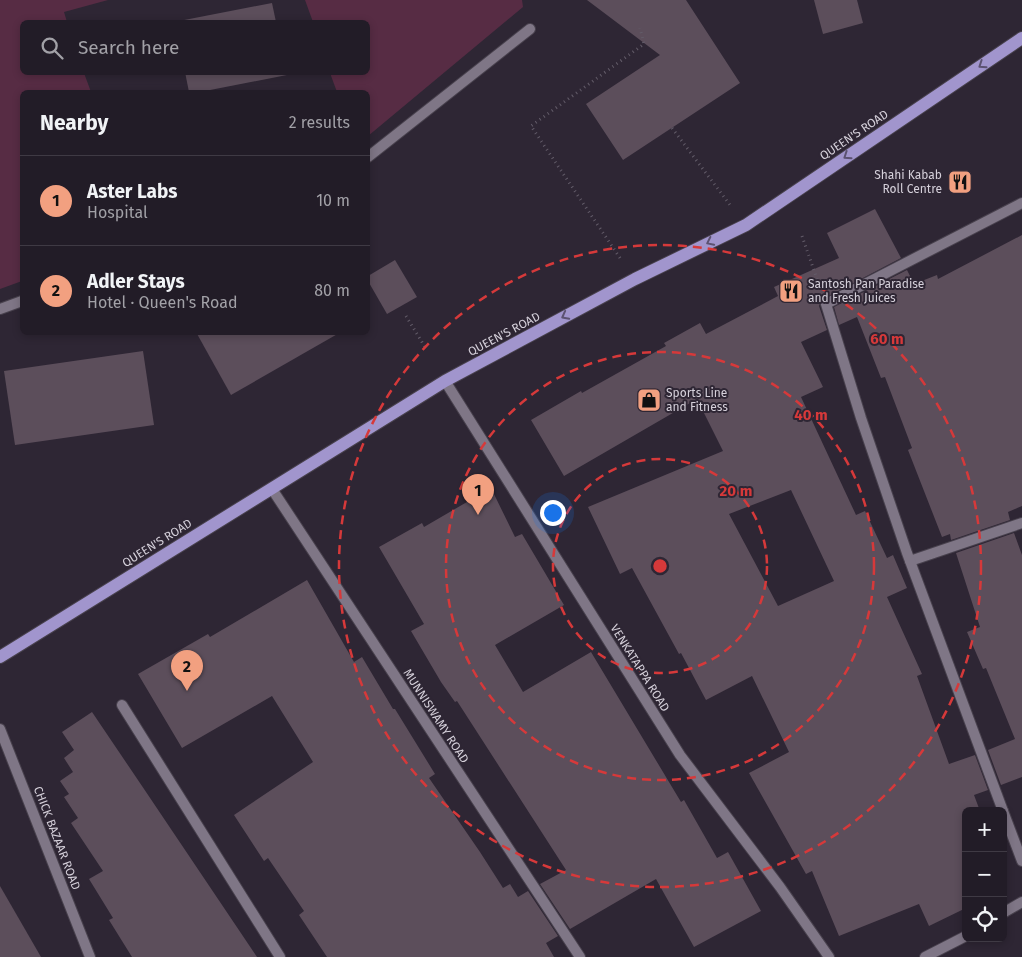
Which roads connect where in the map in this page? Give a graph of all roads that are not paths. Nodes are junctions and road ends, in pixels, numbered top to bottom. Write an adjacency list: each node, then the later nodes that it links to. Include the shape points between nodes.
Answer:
1 (530, 28): 3 (street)
2 (1022, 38): 7 (main road, QUEEN'S ROAD, one-way to 7, via 746,225 634,279)
3 (370, 155)
4 (1022, 203): 10 (street, via 826,304)
5 (20, 302): 6 (street)
6 (0, 309)
7 (446, 381): 8 (main road, QUEEN'S ROAD); 23 (street, VENKATAPPA ROAD, via 680,755)
8 (272, 489): 11 (main road, QUEEN'S ROAD); 22 (street, MUNNISWAMY ROAD)
9 (1022, 523): 10 (street)
10 (910, 561): 14 (street)
11 (0, 657)
12 (122, 704): 21 (street)
13 (0, 728): 20 (street, CHICK BAZAAR ROAD)
14 (1002, 807)
15 (1007, 822): 16 (street)
16 (1022, 862)
17 (1022, 902): 18 (street)
18 (1007, 911)
19 (962, 938): 24 (street)
20 (90, 957)
21 (280, 957)
22 (580, 957)
23 (829, 957)
24 (925, 957)

